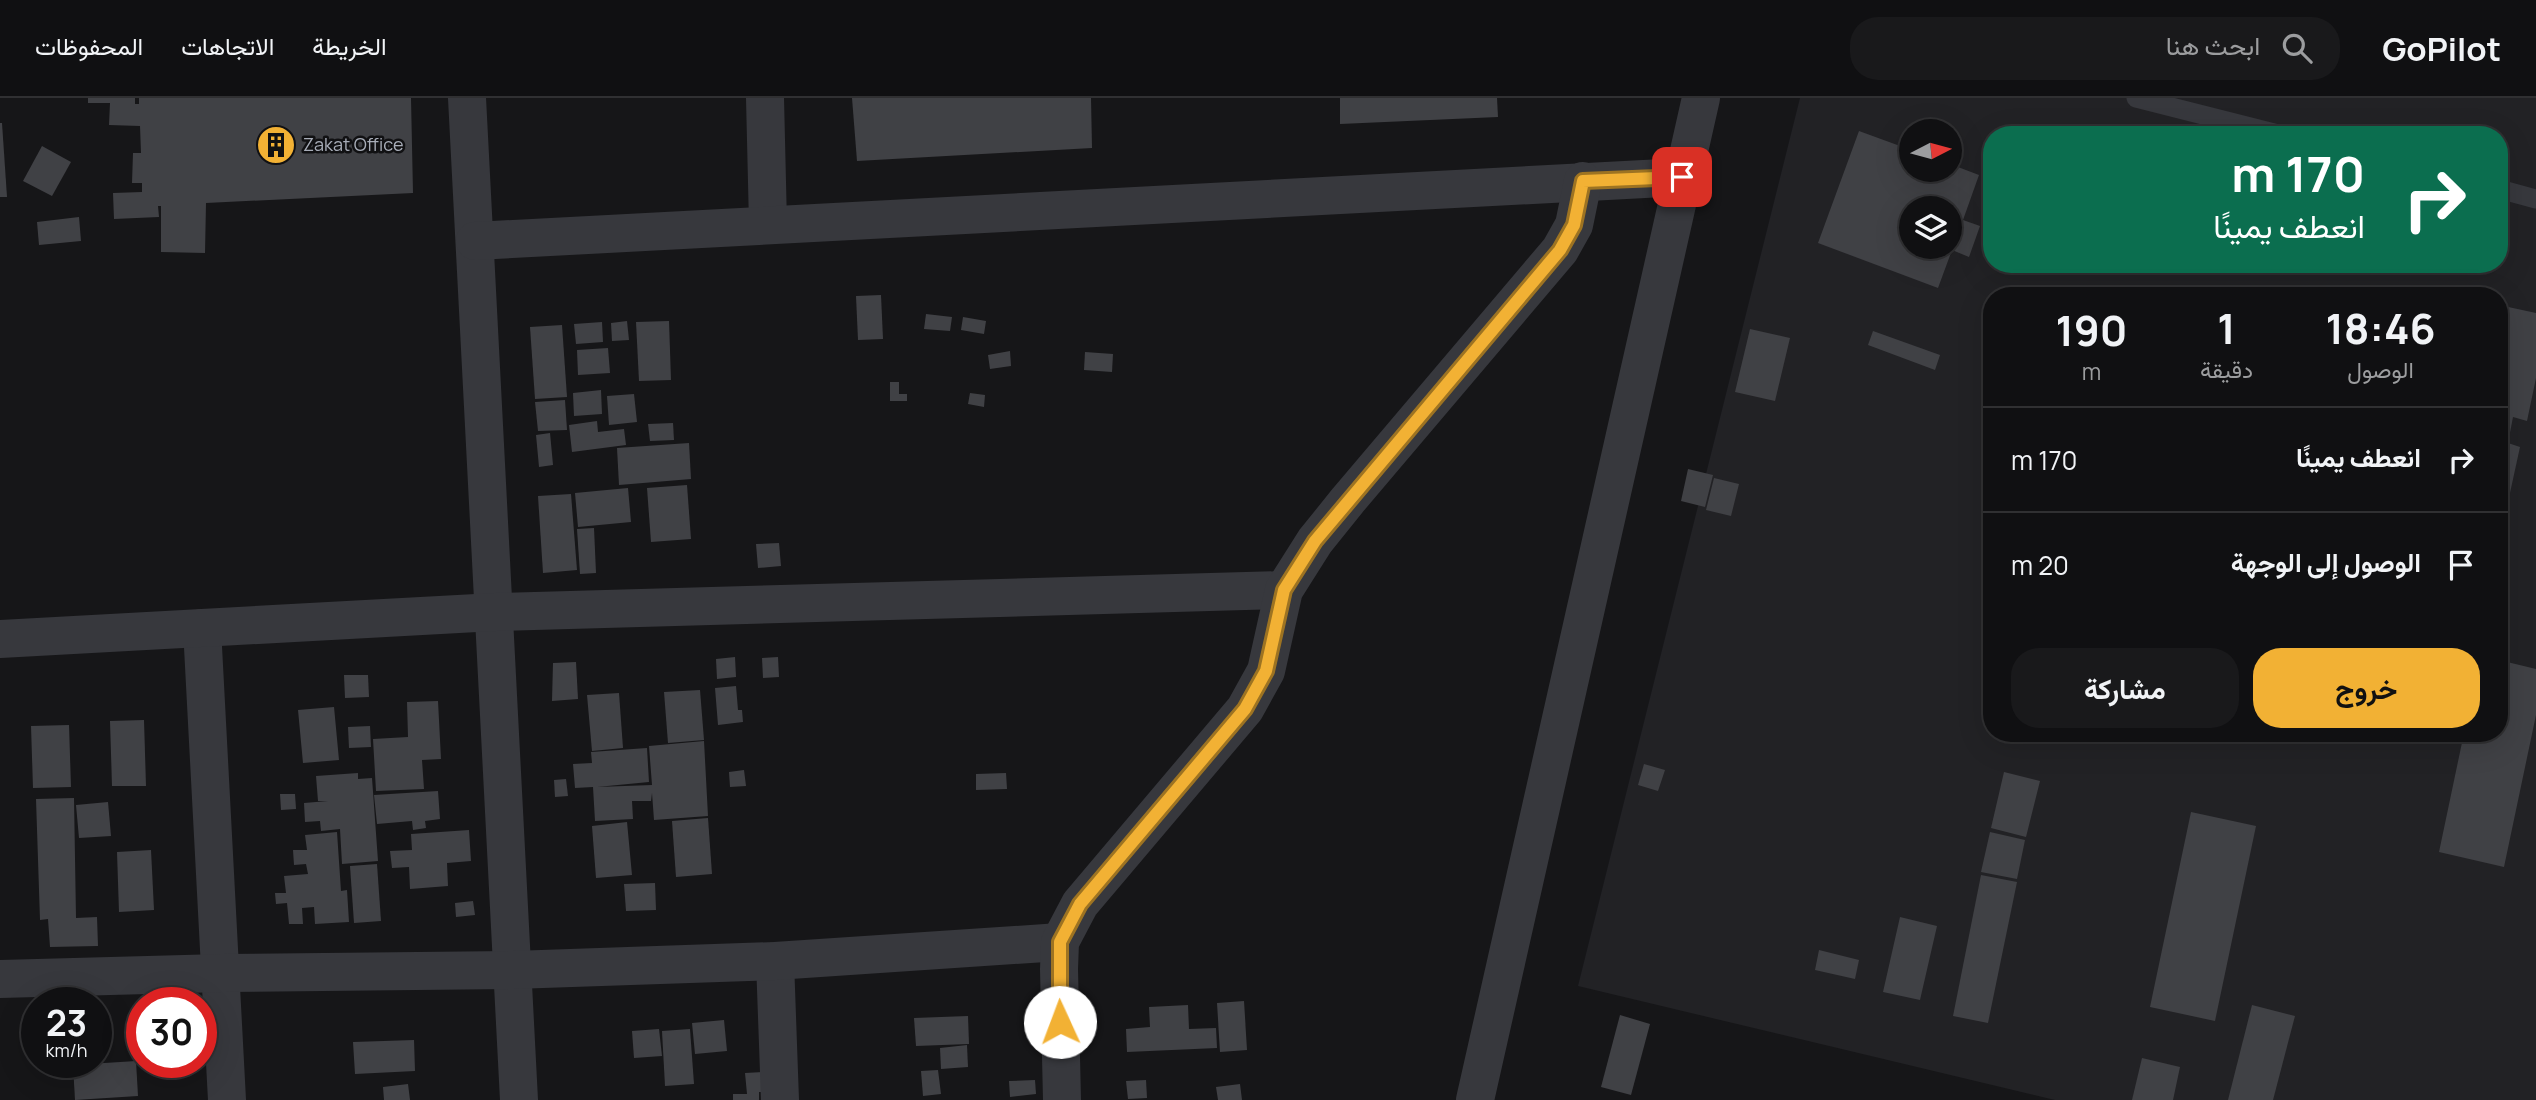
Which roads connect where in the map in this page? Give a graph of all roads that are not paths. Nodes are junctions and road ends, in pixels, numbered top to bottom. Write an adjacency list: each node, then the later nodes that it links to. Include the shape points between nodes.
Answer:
1 (467, 98): 11 (street)
2 (765, 98): 10 (street)
3 (1701, 98): 6 (street)
4 (2136, 98): 5 (lane)
5 (2246, 126)
6 (1682, 177): 7 (street); 25 (street)
7 (1583, 181): 10 (street); 12 (street, via 1574,225 1560,250 1348,500)
8 (2508, 192): 9 (lane)
9 (2536, 199)
10 (768, 224): 11 (street)
11 (475, 241): 13 (street)
12 (1284, 590): 13 (street); 16 (street, via 1266,671 1245,709 1080,904)
13 (495, 612): 14 (street); 18 (street)
14 (202, 628): 15 (street); 19 (street)
15 (0, 639)
16 (1060, 942): 17 (street); 24 (street)
17 (775, 961): 18 (street); 23 (street)
18 (513, 970): 19 (street); 22 (street)
19 (221, 973): 20 (street); 21 (street)
20 (0, 979)
21 (227, 1100)
22 (519, 1100)
23 (780, 1100)
24 (1062, 1100)
25 (1475, 1100)

